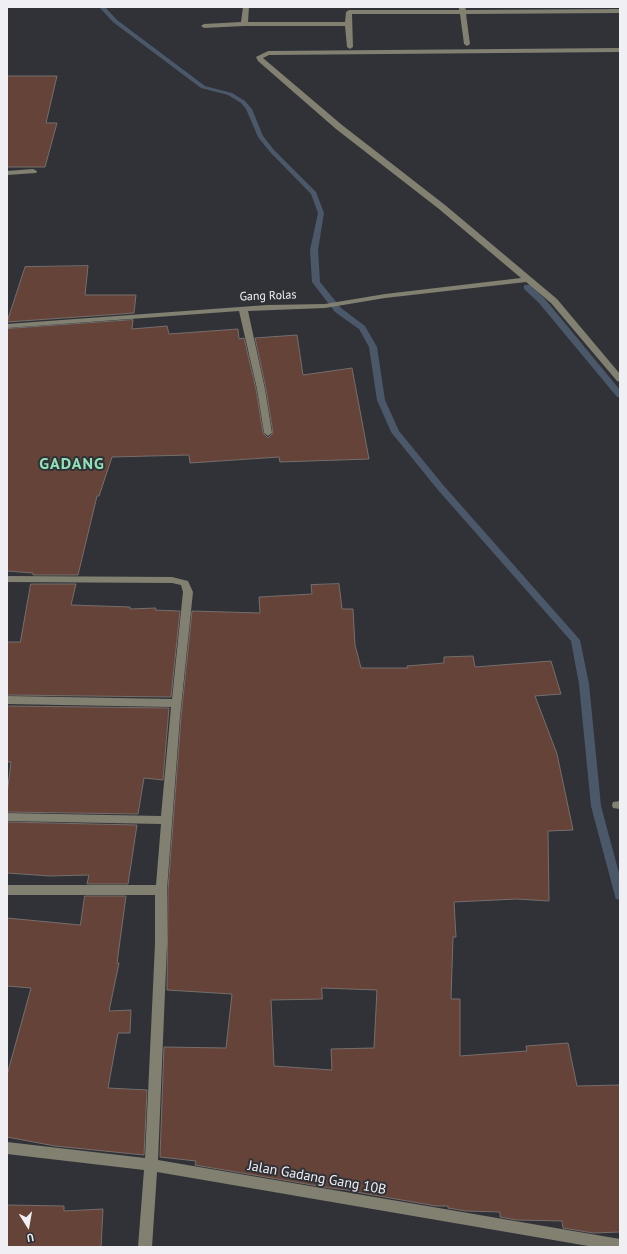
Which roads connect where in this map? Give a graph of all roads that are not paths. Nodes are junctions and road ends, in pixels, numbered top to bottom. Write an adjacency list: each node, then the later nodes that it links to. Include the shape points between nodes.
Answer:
1 (246, 7): 5 (street)
2 (463, 9): 3 (street); 4 (street); 8 (street)
3 (349, 10): 6 (street)
4 (620, 11)
5 (244, 24): 6 (street); 7 (street)
6 (348, 24): 9 (street)
7 (204, 26)
8 (467, 44)
9 (350, 47)
10 (620, 50): 13 (street, via 268,53 259,57 339,127)
11 (33, 171): 12 (street)
12 (7, 173)
13 (529, 279): 14 (street, Gang Rolas, via 385,296 325,306); 16 (street, via 554,301)
14 (243, 309): 15 (street, Gang Rolas); 17 (street, via 261,388)
15 (7, 326)
16 (620, 379)
17 (268, 433)
18 (7, 579): 20 (street, via 172,580 186,583 188,592)
19 (7, 700): 20 (street)
20 (177, 703): 22 (street)
21 (7, 818): 22 (street)
22 (167, 820): 24 (street)
23 (7, 890): 24 (street)
24 (161, 890): 26 (street)
25 (7, 1148): 26 (street, Jalan Gadang Gang 10B)
26 (151, 1165): 27 (street, Jalan Gadang Gang 10B); 28 (street)
27 (620, 1245)
28 (145, 1247)

